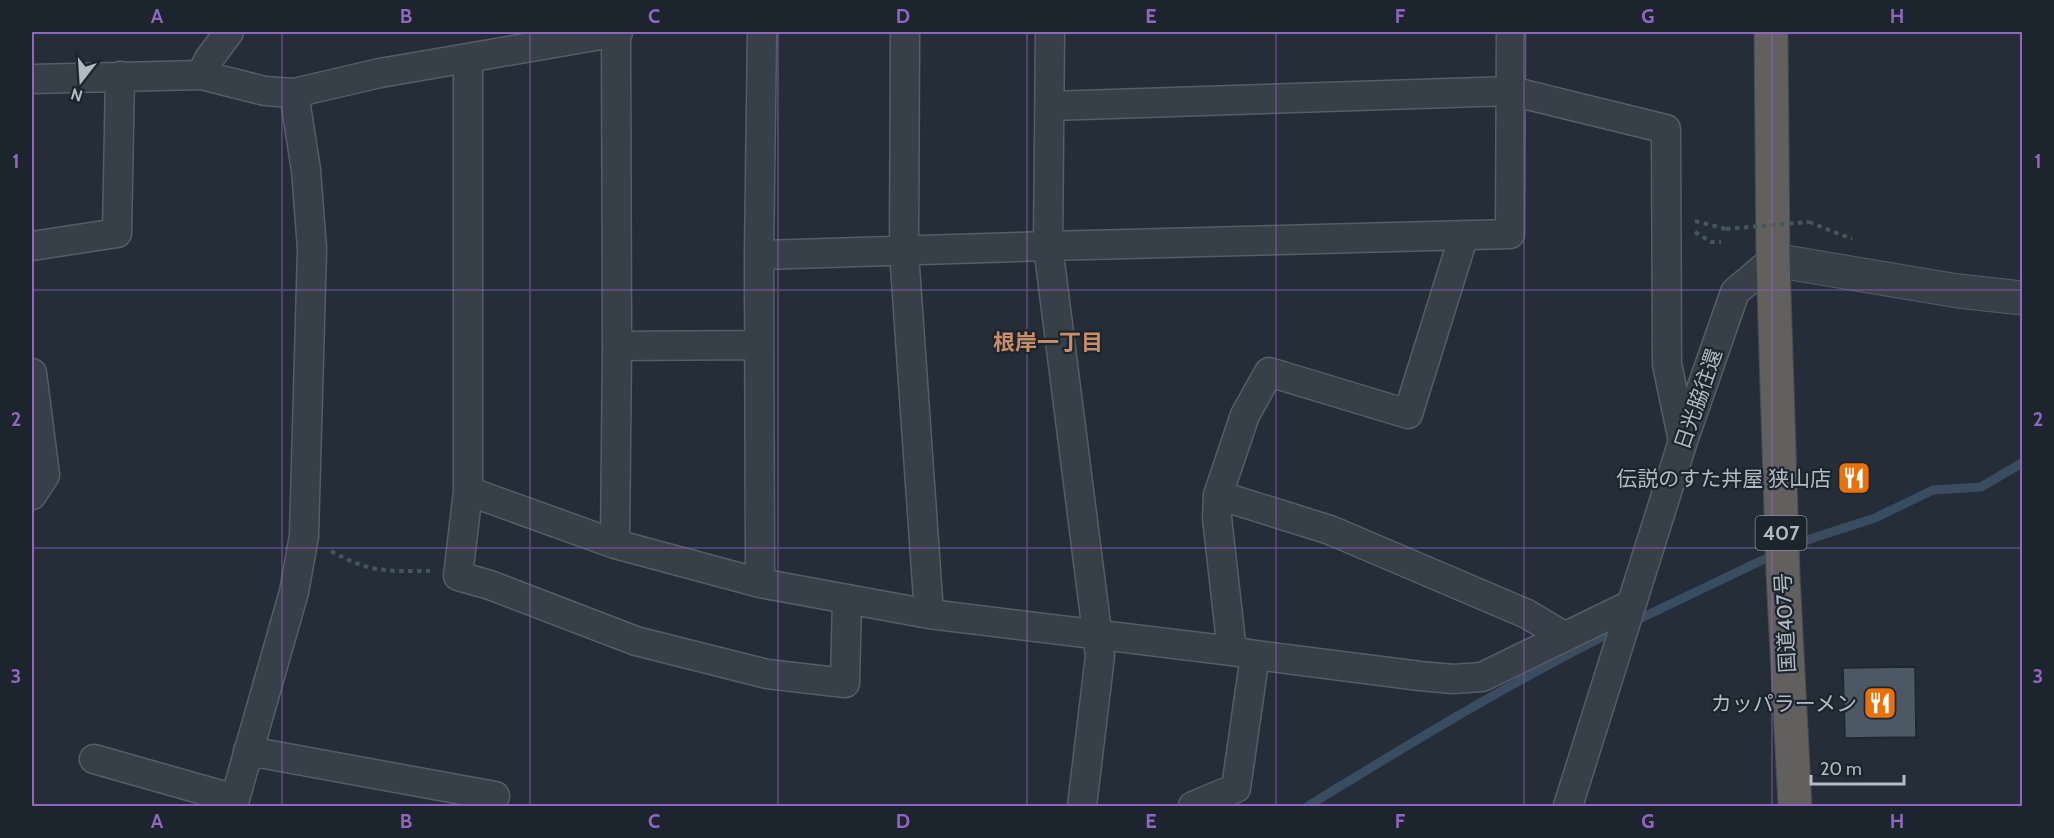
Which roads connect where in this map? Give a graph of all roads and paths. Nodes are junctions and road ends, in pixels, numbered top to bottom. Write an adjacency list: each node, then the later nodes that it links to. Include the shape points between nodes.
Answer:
1 (229, 32): 9 (street)
2 (617, 32): 8 (street); 27 (street)
3 (762, 32): 23 (street)
4 (905, 32): 22 (street)
5 (1050, 32): 14 (street)
6 (1511, 32): 12 (street)
7 (1771, 32): 24 (highway, 407)
8 (468, 58): 13 (street); 30 (street)
9 (201, 75): 10 (street); 13 (street, via 265,92)
10 (120, 76): 11 (street); 20 (street, via 117,233)
11 (32, 79)
12 (1510, 91): 14 (street); 17 (street, via 1510,234); 29 (street, via 1666,129 1667,364)
13 (294, 93): 33 (street, via 306,170 312,249)
14 (1051, 106): 21 (street)
15 (1691, 220): 18 (path, bridge, via 1726,229 1809,222)
16 (1687, 228): 19 (path, via 1711,242)
17 (1464, 236): 21 (street); 32 (street, via 1408,414 1269,372 1245,415)
18 (1858, 241)
19 (1721, 242)
20 (32, 246)
21 (1048, 246): 22 (street); 40 (street)
22 (904, 252): 23 (street); 39 (street)
23 (759, 255): 26 (street)
24 (1773, 260): 25 (street); 29 (street, 日光脇往還, via 1735,292); 50 (highway, 国道407号 / 407)
25 (2022, 298)
26 (759, 345): 27 (street); 36 (street)
27 (617, 346): 34 (street)
28 (32, 373): 31 (street, via 45,475)
29 (1683, 441): 38 (street, 日光脇往還)
30 (468, 491): 34 (street); 35 (street)
31 (32, 495)
32 (1218, 495): 41 (street, via 1330,530 1527,614); 42 (street, via 1217,518)
33 (304, 536): 35 (path, via 353,564 378,571 437,571); 43 (street, via 294,592)
34 (615, 544): 36 (street)
35 (458, 576): 37 (street, via 636,641 768,674 845,683)
36 (760, 583): 37 (street)
37 (847, 599): 39 (street)
38 (1630, 606): 41 (street); 49 (street, 日光脇往還)
39 (929, 614): 40 (street)
40 (1098, 636): 42 (street); 47 (street, via 1100,656)
41 (1564, 636): 42 (street, via 1482,677 1453,679)
42 (1243, 653): 48 (street, via 1236,788)
43 (248, 752): 45 (street); 46 (street)
44 (94, 759): 46 (street)
45 (495, 796)
46 (234, 803)
47 (1082, 807)
48 (1193, 807)
49 (1568, 807)
50 (1795, 807)

